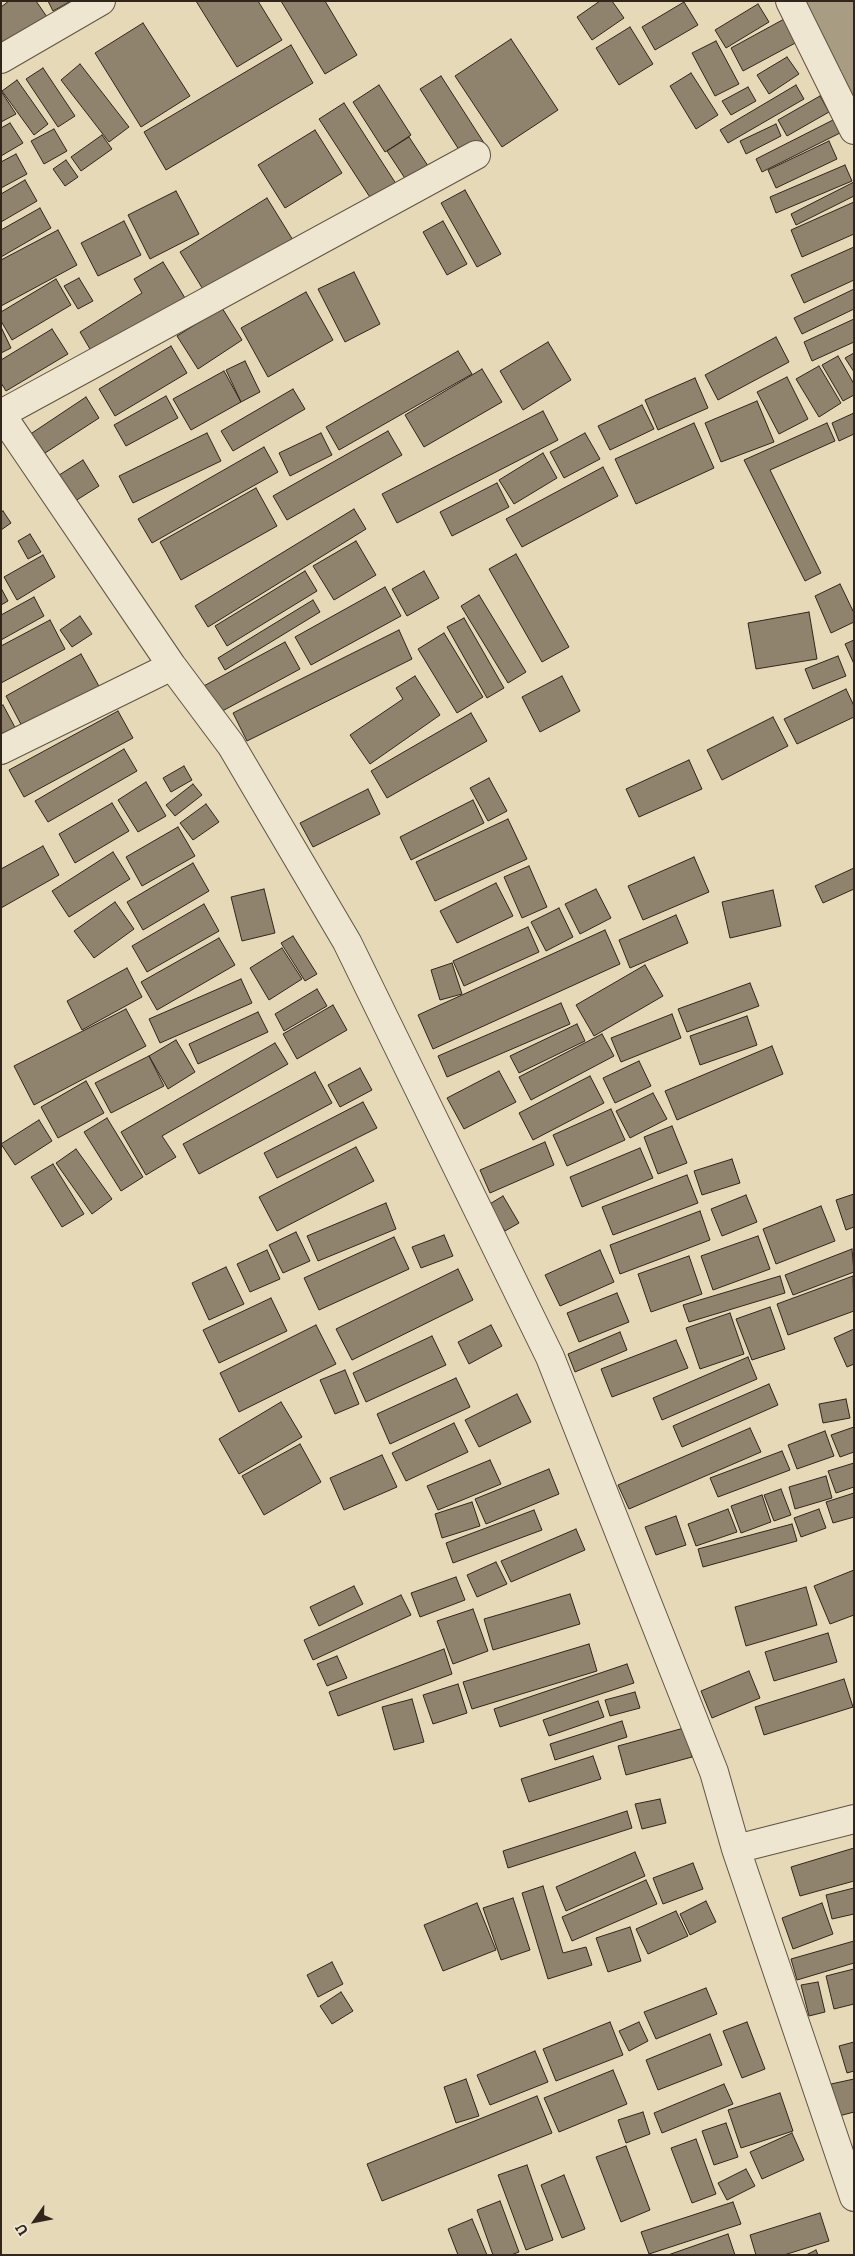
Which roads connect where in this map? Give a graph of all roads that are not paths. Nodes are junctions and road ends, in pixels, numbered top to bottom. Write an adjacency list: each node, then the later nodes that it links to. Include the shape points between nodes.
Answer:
1 (101, 1): 3 (street)
2 (790, 1): 4 (street)
3 (1, 59)
4 (854, 130)
5 (476, 156): 6 (street)
6 (1, 414): 7 (street)
7 (172, 666): 8 (street); 10 (street, via 231,745 347,942 550,1357 714,1772)
8 (1, 750)
9 (854, 1819): 10 (street)
10 (736, 1849): 11 (street)
11 (854, 2197)

